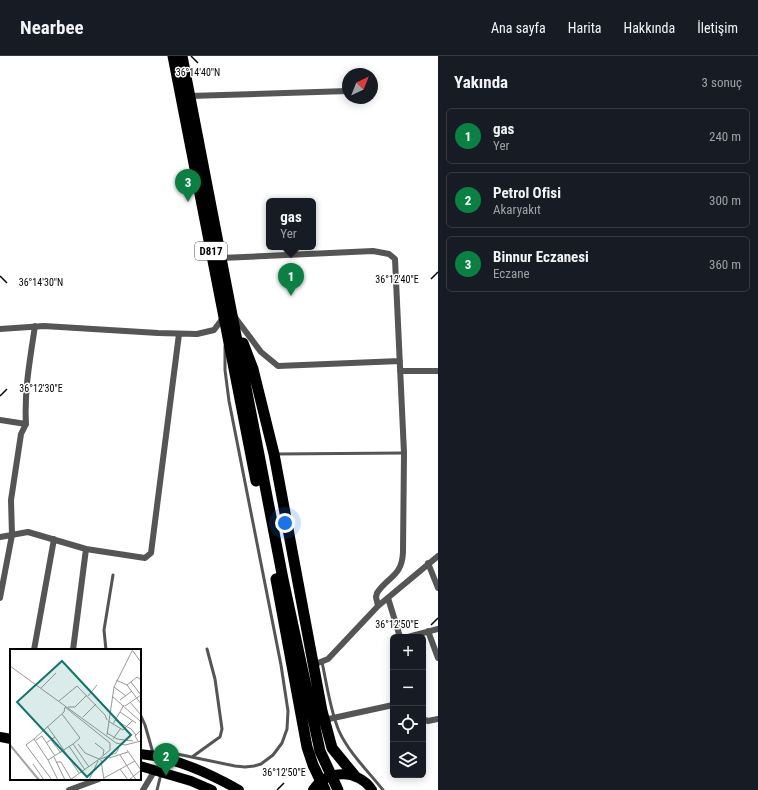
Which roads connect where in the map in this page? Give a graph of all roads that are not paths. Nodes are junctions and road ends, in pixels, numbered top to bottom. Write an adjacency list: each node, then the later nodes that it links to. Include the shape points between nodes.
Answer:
1 (173, 56): 6 (highway, D817)
2 (182, 56): 4 (highway, D817)
3 (342, 91): 4 (street)
4 (190, 96): 5 (highway, D817)
5 (221, 258): 6 (highway, D817); 10 (street, via 373,251 389,254 395,260)
6 (228, 314): 9 (street, via 214,330 197,334); 10 (street, via 261,352 278,366); 15 (highway, D817); 17 (highway, via 253,369); 47 (lane, via 225,370 229,401 281,665 288,720 285,736 279,748 261,764 244,767)
7 (35, 326): 8 (street); 9 (street); 14 (street, via 28,373)
8 (0, 329)
9 (179, 334): 21 (street, via 151,553 145,558)
10 (400, 361): 11 (street)
11 (400, 371): 12 (street); 16 (street)
12 (438, 371)
13 (0, 420): 14 (street)
14 (26, 424): 18 (street, via 21,434 11,500)
15 (253, 445): 58 (highway, via 307,746 313,766); 59 (highway, via 320,751)
16 (404, 453): 17 (lane); 28 (street, via 403,560 399,571 377,594)
17 (274, 454): 38 (highway)
18 (12, 535): 19 (street); 20 (street, via 28,532); 26 (street)
19 (0, 537)
20 (54, 539): 21 (street); 33 (street)
21 (86, 549): 34 (street)
22 (438, 556): 23 (street)
23 (428, 563): 25 (street); 27 (street)
24 (113, 575): 35 (lane, via 104,630)
25 (438, 588)
26 (0, 598)
27 (388, 598): 28 (street); 31 (street)
28 (378, 606): 38 (street, via 332,655)
29 (438, 629): 30 (street)
30 (428, 631): 32 (street); 37 (street)
31 (399, 634)
32 (418, 634)
33 (34, 649)
34 (74, 649)
35 (106, 649)
36 (207, 649): 47 (lane, via 215,680 222,729 217,739)
37 (438, 658)
38 (317, 664): 41 (highway)
39 (390, 706): 41 (street)
40 (141, 716): 46 (lane, via 145,725)
41 (329, 719): 50 (highway, via 332,748); 61 (lane, via 350,750)
42 (438, 719): 43 (street)
43 (426, 720)
44 (0, 737): 45 (main road)
45 (10, 739)
46 (146, 754): 47 (lane, via 178,754); 56 (main road, via 185,764)
47 (192, 757)
48 (141, 766): 49 (main road)
49 (159, 771): 53 (street); 54 (lane); 55 (main road)
50 (355, 776): 57 (main road, via 333,776 323,780); 60 (main road)
51 (96, 780): 52 (street)
52 (69, 790)
53 (143, 790)
54 (157, 790)
55 (212, 790)
56 (239, 790)
57 (313, 790)
58 (325, 790)
59 (338, 790)
60 (372, 790)
61 (383, 790)

